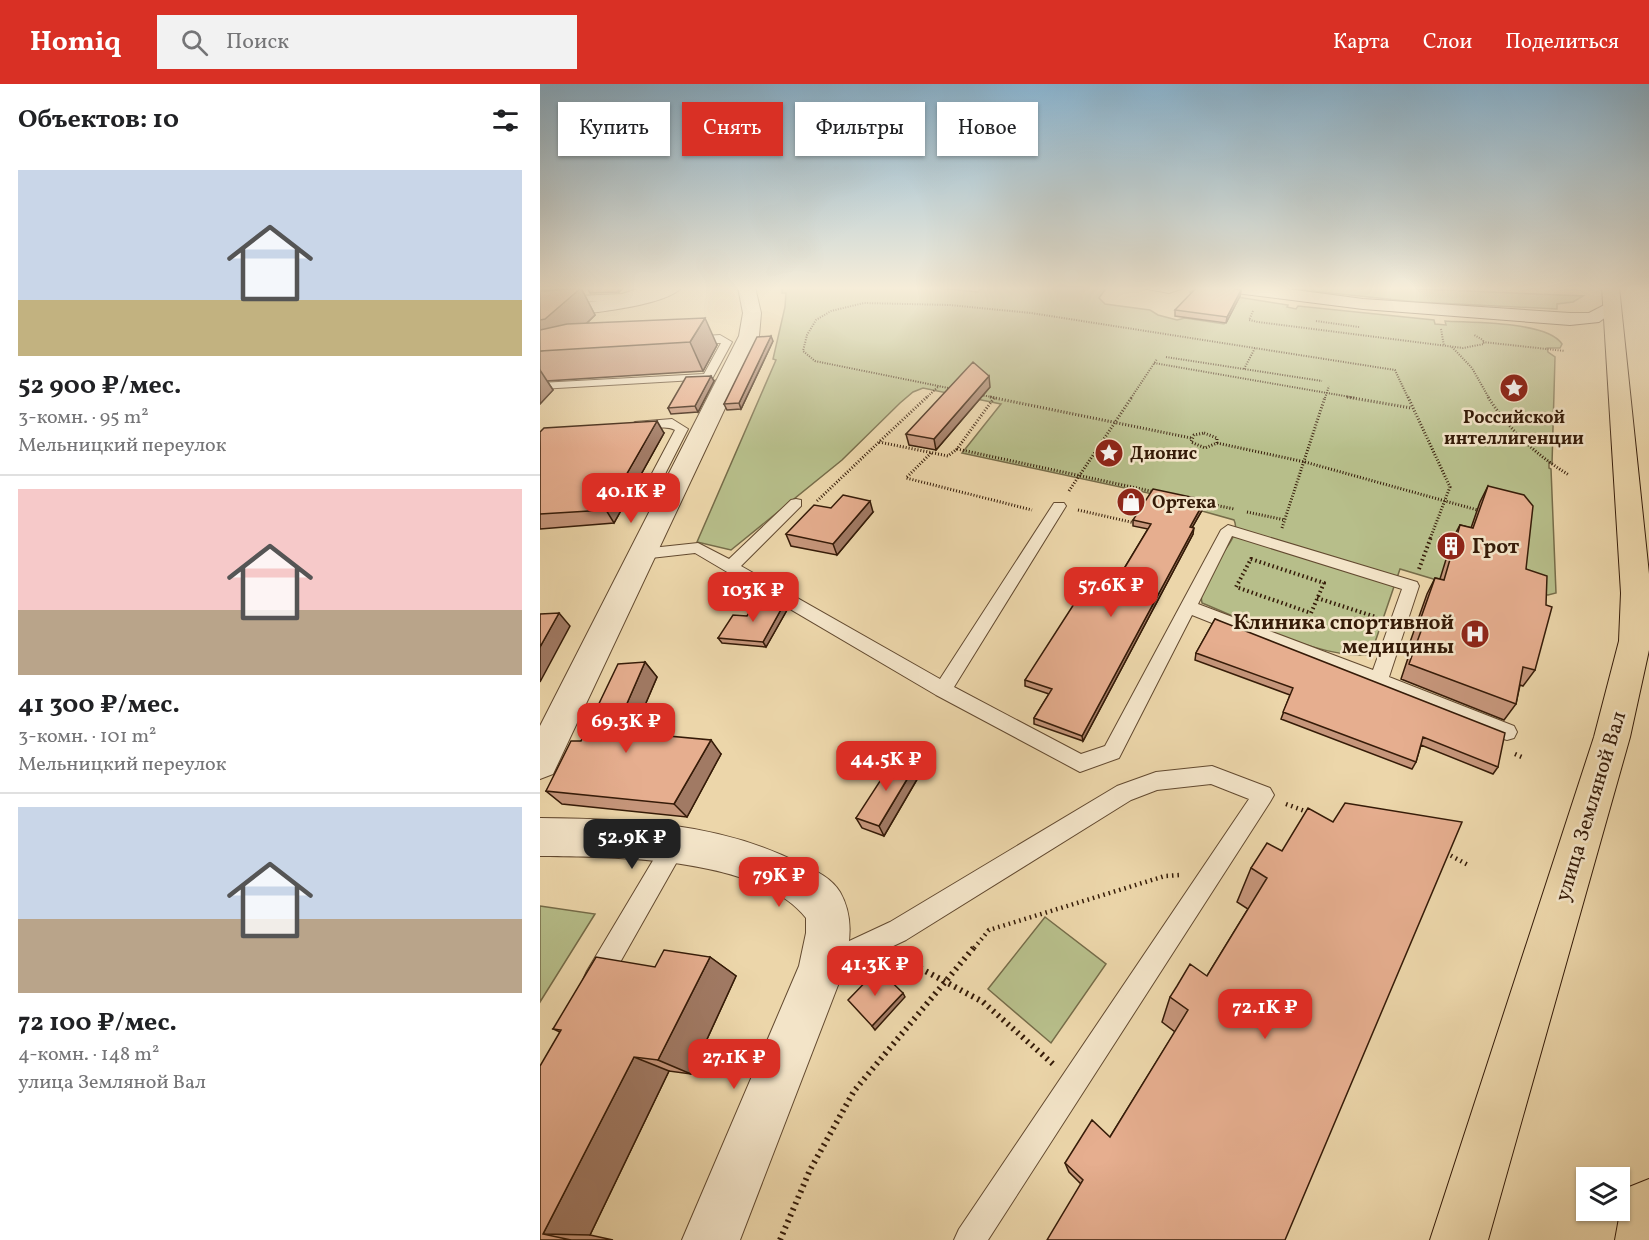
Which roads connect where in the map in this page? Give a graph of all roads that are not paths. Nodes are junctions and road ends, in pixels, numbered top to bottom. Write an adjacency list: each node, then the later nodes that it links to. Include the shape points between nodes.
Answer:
1 (725, 341): 6 (lane)
2 (742, 341): 6 (street)
3 (1609, 341): 5 (street)
4 (1613, 341): 5 (main road, улица Земляной Вал)
5 (1613, 346): 26 (main road, улица Земляной Вал, via 1636,593 1635,641 1612,737)
6 (720, 376): 7 (lane); 9 (street)
7 (540, 386)
8 (617, 427): 9 (lane, via 672,423 682,429 655,482)
9 (677, 480): 12 (street)
10 (796, 503): 13 (lane)
11 (1057, 510): 16 (lane)
12 (642, 554): 13 (lane, via 698,548); 18 (street)
13 (730, 567): 16 (lane)
14 (1187, 606): 15 (lane); 15 (lane, via 1228,530 1411,586); 16 (lane, via 1112,752 1080,763)
15 (1379, 680): 17 (lane)
16 (943, 690)
17 (1507, 732)
18 (540, 763)
19 (540, 837): 20 (street)
20 (675, 844): 21 (street, via 775,870 811,892 827,912 828,939); 22 (lane)
21 (822, 967): 24 (street); 25 (lane, via 870,941 897,932 1124,792 1156,781 1212,775 1263,795)
22 (582, 1004)
23 (1649, 1207): 27 (main road)
24 (711, 1240)
25 (970, 1240)
26 (1459, 1240)
27 (1644, 1240)

